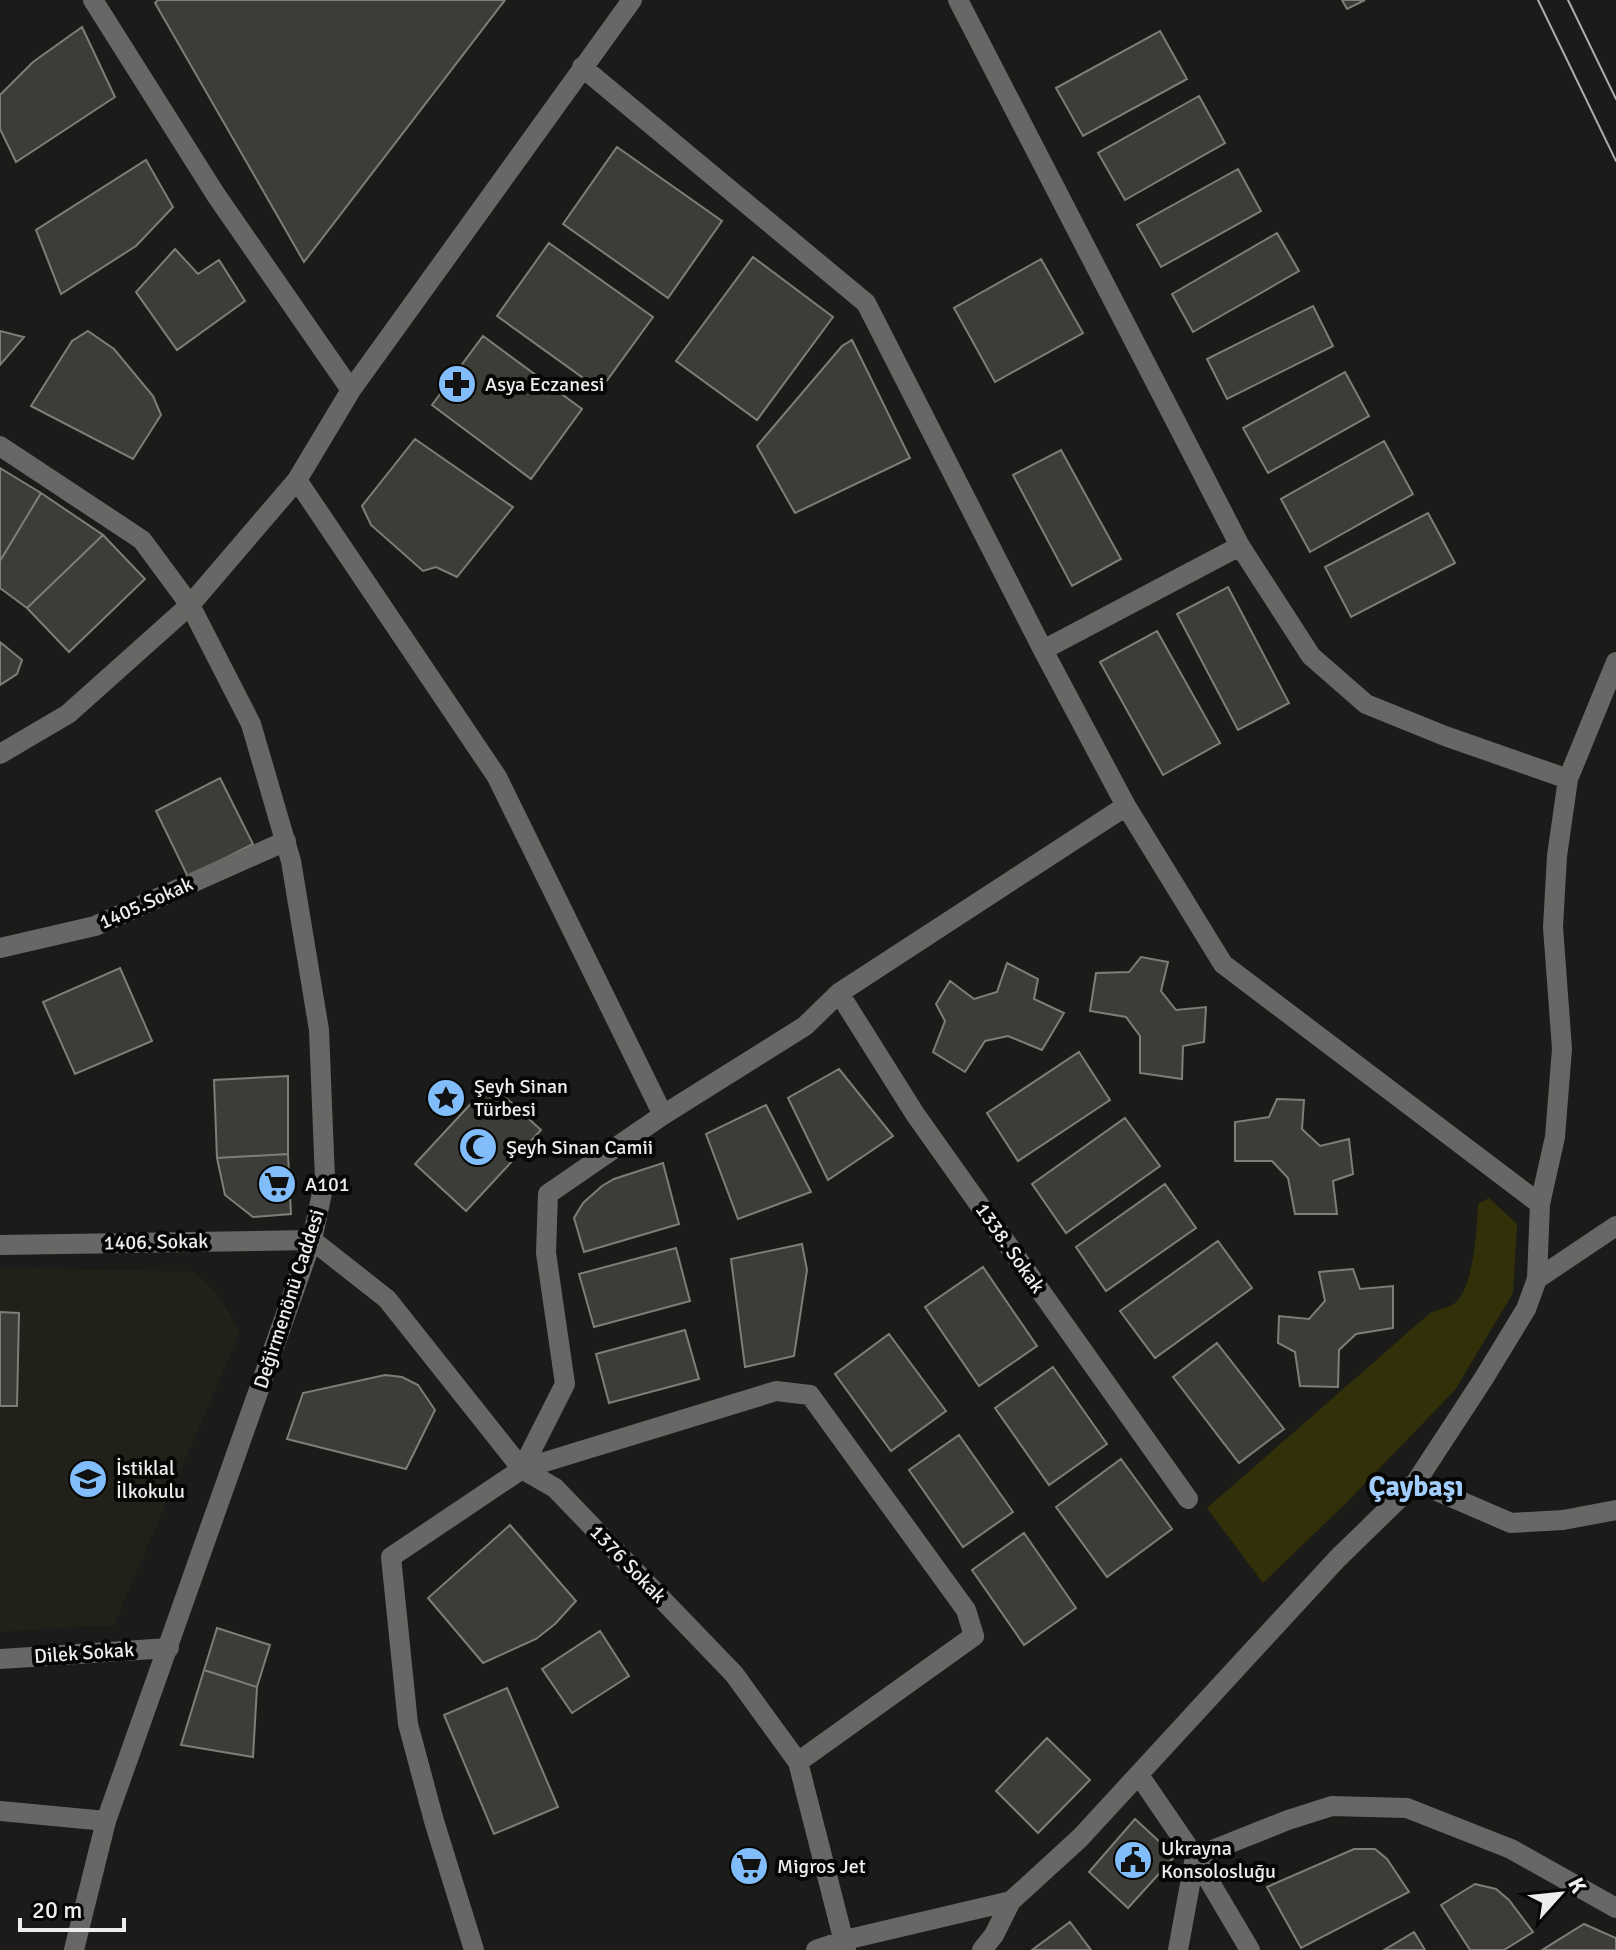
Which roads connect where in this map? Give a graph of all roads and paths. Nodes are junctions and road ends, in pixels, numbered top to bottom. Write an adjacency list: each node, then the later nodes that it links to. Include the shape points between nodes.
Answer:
1 (93, 0): 5 (street, via 216,195)
2 (632, 0): 4 (street)
3 (958, 0): 8 (street)
4 (582, 67): 5 (street); 10 (street, via 866,303)
5 (351, 390): 7 (street)
6 (0, 446): 9 (street, Değirmenönü Caddesi, via 142,540)
7 (297, 480): 9 (street); 18 (street, via 497,777)
8 (1240, 546): 10 (street); 13 (street, via 1311,656 1366,704)
9 (190, 605): 12 (street, via 68,714); 15 (street, Değirmenönü Caddesi, via 251,724)
10 (1043, 650): 14 (street)
11 (1616, 662): 13 (street)
12 (0, 754)
13 (1568, 779): 19 (street, via 1553,927 1562,1049 1555,1137)
14 (1126, 806): 17 (street); 19 (street, via 1223,964)
15 (286, 841): 16 (street, 1405.Sokak, via 95,926); 21 (street, Değirmenönü Caddesi, via 319,1030 325,1179)
16 (0, 948)
17 (839, 993): 18 (street, via 805,1026); 26 (street, 1338. Sokak, via 915,1114)
18 (663, 1115): 24 (street, via 548,1194 546,1253 565,1384)
19 (1540, 1204): 23 (street)
20 (1616, 1226): 23 (street)
21 (312, 1240): 22 (street, 1406. Sokak); 24 (street, 1376 Sokak, via 387,1299); 28 (street, Değirmenönü Caddesi)
22 (0, 1245)
23 (1537, 1279): 25 (street, via 1526,1309)
24 (522, 1469): 30 (street, 1376 Sokak, via 555,1488 734,1674); 30 (street, via 776,1391 810,1395 966,1610 974,1636); 40 (street, via 391,1557 408,1724)
25 (1416, 1482): 27 (street, via 1511,1523); 31 (street, via 1337,1559)
26 (1188, 1499)
27 (1616, 1510)
28 (169, 1648): 29 (street, Dilek Sokak); 33 (street, Değirmenönü Caddesi)
29 (0, 1659)
30 (798, 1762): 37 (street, 1376 Sokak)
31 (1139, 1775): 34 (street); 35 (street)
32 (0, 1811): 33 (street)
33 (106, 1821): 39 (street, Değirmenönü Caddesi)
34 (1195, 1857): 36 (street, via 1332,1806 1407,1808 1511,1849); 42 (street); 43 (street)
35 (1011, 1901): 37 (street); 38 (street)
36 (1616, 1908)
37 (846, 1945): 41 (street)
38 (994, 1945)
39 (74, 1950)
40 (474, 1950)
41 (816, 1950)
42 (1178, 1950)
43 (1250, 1950)

